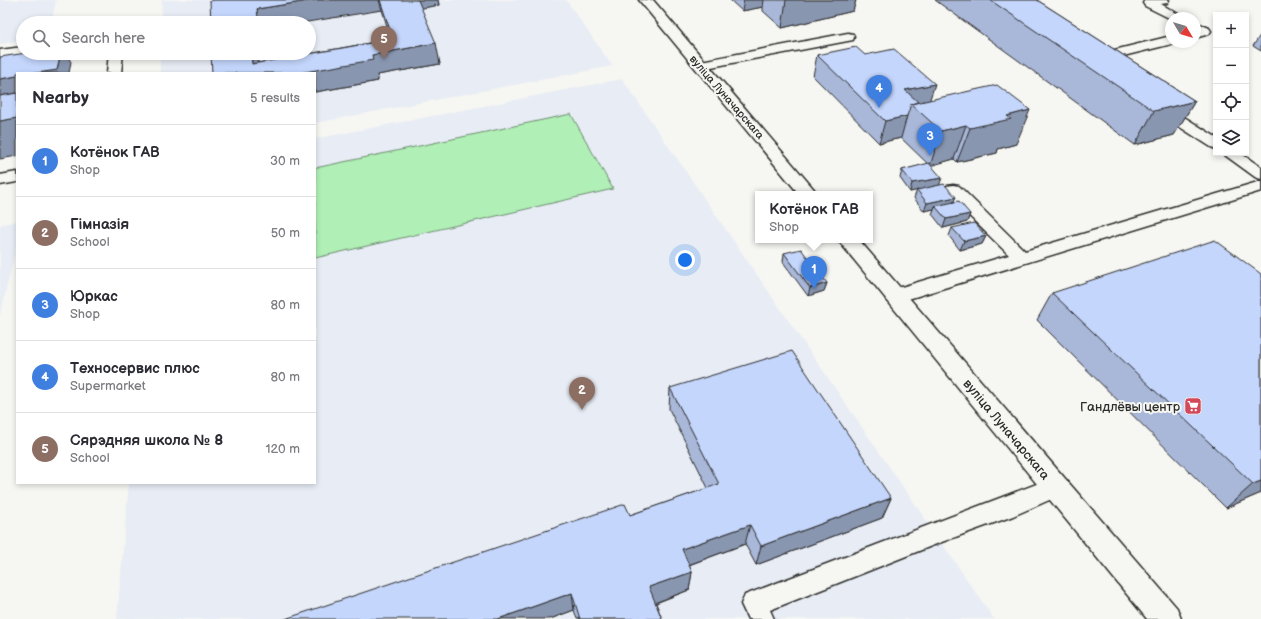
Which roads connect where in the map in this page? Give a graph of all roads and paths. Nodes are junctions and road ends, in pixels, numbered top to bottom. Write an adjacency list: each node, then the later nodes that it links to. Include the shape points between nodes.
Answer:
1 (646, 0): 9 (street, вуліца Луначарскага)
2 (1163, 0): 3 (lane, via 1149,3)
3 (1167, 12)
4 (848, 36): 9 (lane)
5 (1165, 41): 11 (lane, via 1085,58)
6 (16, 52): 7 (lane)
7 (0, 54)
8 (115, 60): 10 (lane)
9 (701, 65): 20 (street, вуліца Луначарскага)
10 (114, 72)
11 (1108, 73)
12 (1146, 98): 13 (lane)
13 (1213, 142)
14 (1234, 156): 15 (lane)
15 (1261, 174)
16 (16, 177): 17 (lane)
17 (0, 180)
18 (1261, 186): 22 (lane)
19 (953, 190): 22 (lane)
20 (807, 191)
21 (851, 243): 23 (street, вуліца Луначарскага)
22 (1021, 257): 23 (lane)
23 (895, 296): 24 (street, вуліца Луначарскага)
24 (1055, 487): 25 (lane, via 754,604); 26 (street, вуліца Луначарскага)
25 (762, 619)
26 (1166, 619)

